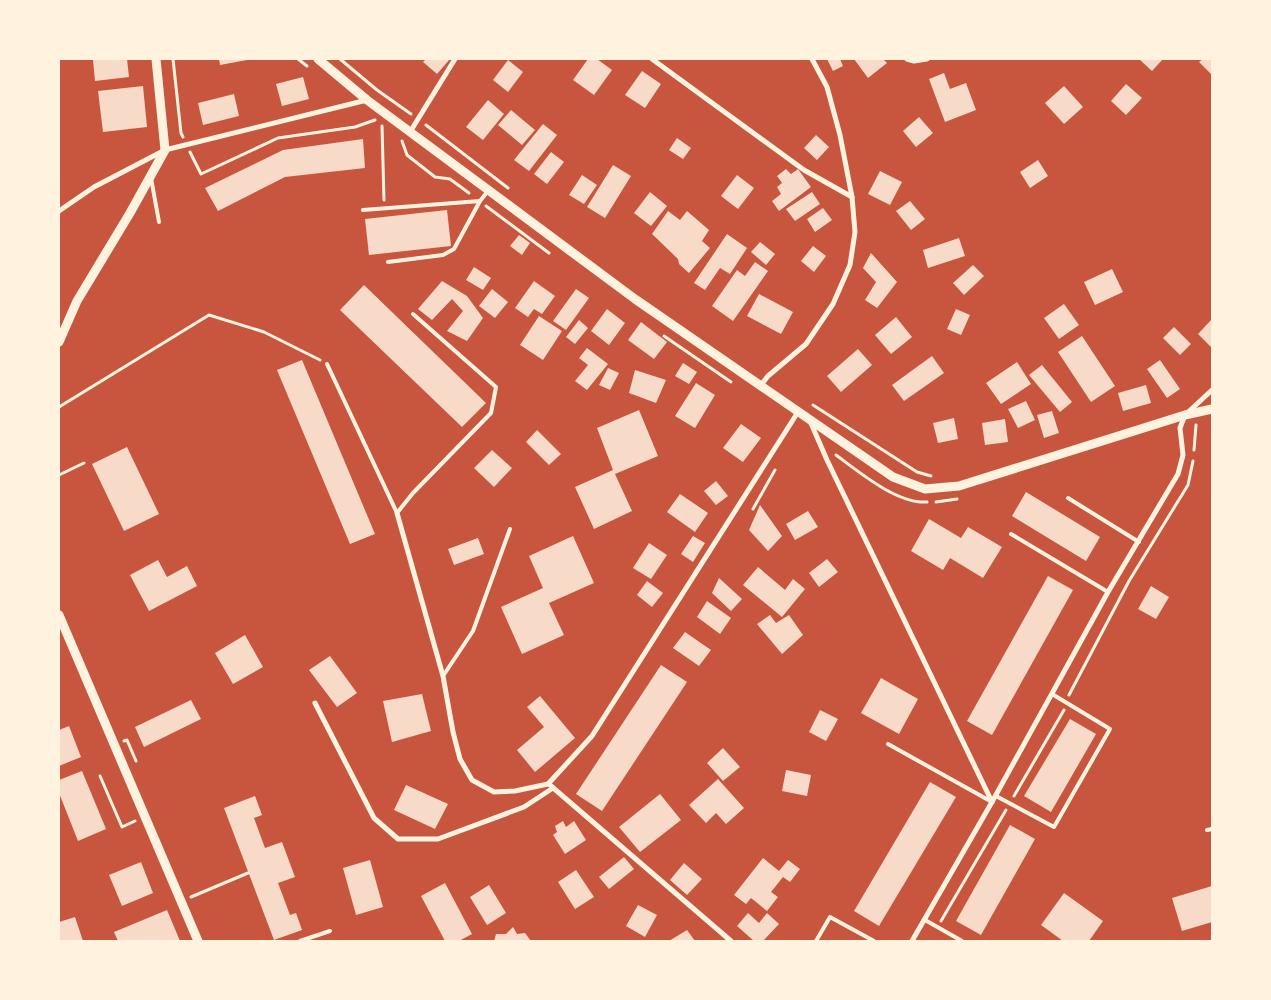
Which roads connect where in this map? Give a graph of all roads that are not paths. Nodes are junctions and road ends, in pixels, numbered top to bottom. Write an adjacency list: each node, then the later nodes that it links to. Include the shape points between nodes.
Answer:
1 (156, 59): 10 (street)
2 (318, 59): 8 (street)
3 (455, 59): 9 (street)
4 (652, 59): 13 (street, via 804,170)
5 (812, 59): 13 (street, via 827,87)
6 (907, 59): 7 (street)
7 (927, 59)
8 (367, 100): 9 (street); 10 (street)
9 (410, 132): 12 (street)
10 (165, 150): 11 (street); 16 (street, via 94,187)
11 (151, 176): 17 (lane); 20 (street, via 78,301)
12 (489, 190): 14 (lane); 22 (street, via 635,299)
13 (852, 197): 22 (street, via 855,232 850,265 833,304 806,344 768,376)
14 (480, 201): 15 (lane); 18 (lane, via 454,249 443,255)
15 (363, 210)
16 (59, 211)
17 (159, 222)
18 (388, 262)
19 (413, 314): 29 (lane, via 496,387 492,413)
20 (59, 342)
21 (327, 364): 29 (lane)
22 (761, 386): 25 (street)
23 (1212, 390): 26 (street)
24 (1212, 409): 26 (street)
25 (799, 411): 27 (street); 39 (street, via 592,736)
26 (1185, 416): 27 (street, via 959,486 925,489 893,477); 32 (street, via 1180,428 1182,455 1178,474)
27 (809, 418): 41 (street)
28 (1068, 498): 32 (lane)
29 (397, 513): 35 (street)
30 (510, 529): 35 (lane, via 473,631)
31 (1011, 534): 33 (lane)
32 (1139, 542): 33 (street)
33 (1108, 592): 36 (street)
34 (59, 615): 46 (street)
35 (443, 676): 39 (street, via 460,759 472,780 494,792)
36 (1052, 694): 40 (street); 40 (lane, via 1110,729 1054,827)
37 (316, 703): 39 (street, via 374,818 398,839 438,839 524,807)
38 (888, 744): 41 (lane)
39 (551, 786): 48 (street)
40 (996, 796): 41 (street)
41 (992, 802): 44 (street)
42 (1212, 829): 43 (lane)
43 (1207, 830)
44 (924, 920): 51 (street); 52 (lane)
45 (330, 931): 47 (lane)
46 (198, 941)
47 (300, 941)
48 (731, 941)
49 (816, 941): 50 (lane, via 830,917)
50 (874, 941)
51 (912, 941)
52 (962, 941)

